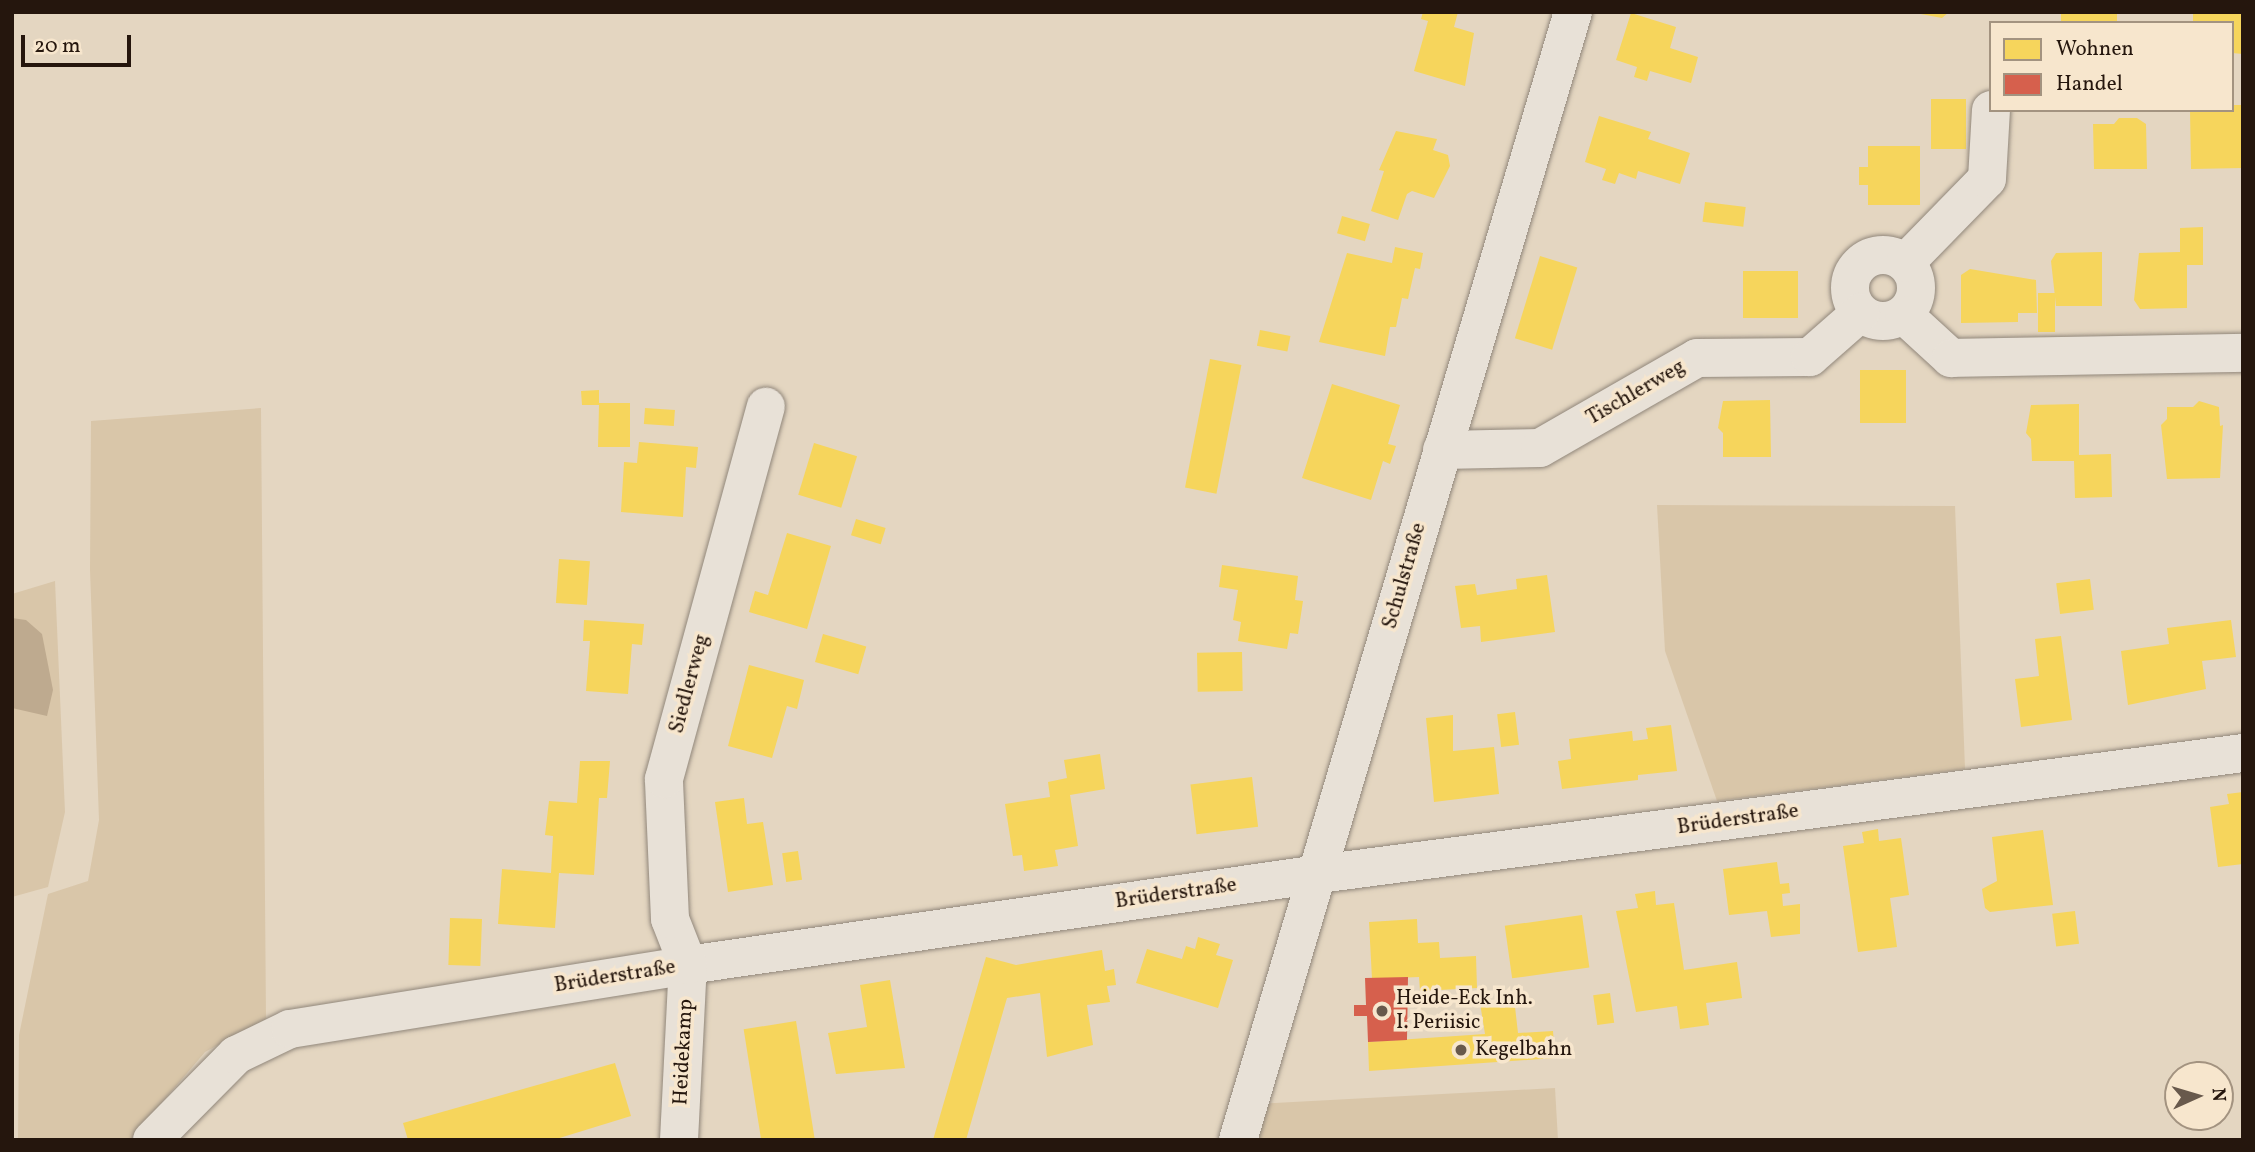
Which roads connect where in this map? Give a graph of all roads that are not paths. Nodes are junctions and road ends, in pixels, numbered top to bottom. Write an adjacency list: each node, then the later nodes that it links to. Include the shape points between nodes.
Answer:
1 (1573, 12): 8 (street, Schulstraße)
2 (1991, 112): 3 (street, via 1987,179)
3 (1905, 263): 4 (street, via 1892,256 1863,260 1849,286); 5 (street, via 1917,289)
4 (1860, 313): 5 (street, via 1882,322); 8 (street, Tischlerweg, via 1810,357 1697,358 1540,449)
5 (1904, 315): 6 (street, via 1951,358)
6 (2243, 353)
7 (766, 407): 11 (street, Siedlerweg, via 664,779 670,919)
8 (1442, 450): 10 (street, Schulstraße)
9 (2243, 753): 10 (street, Brüderstraße)
10 (1319, 874): 11 (street, Brüderstraße); 14 (street, Schulstraße)
11 (688, 965): 12 (street, Brüderstraße, via 290,1029 236,1055); 13 (street, Heidekamp)
12 (152, 1140)
13 (679, 1140)
14 (1238, 1140)

